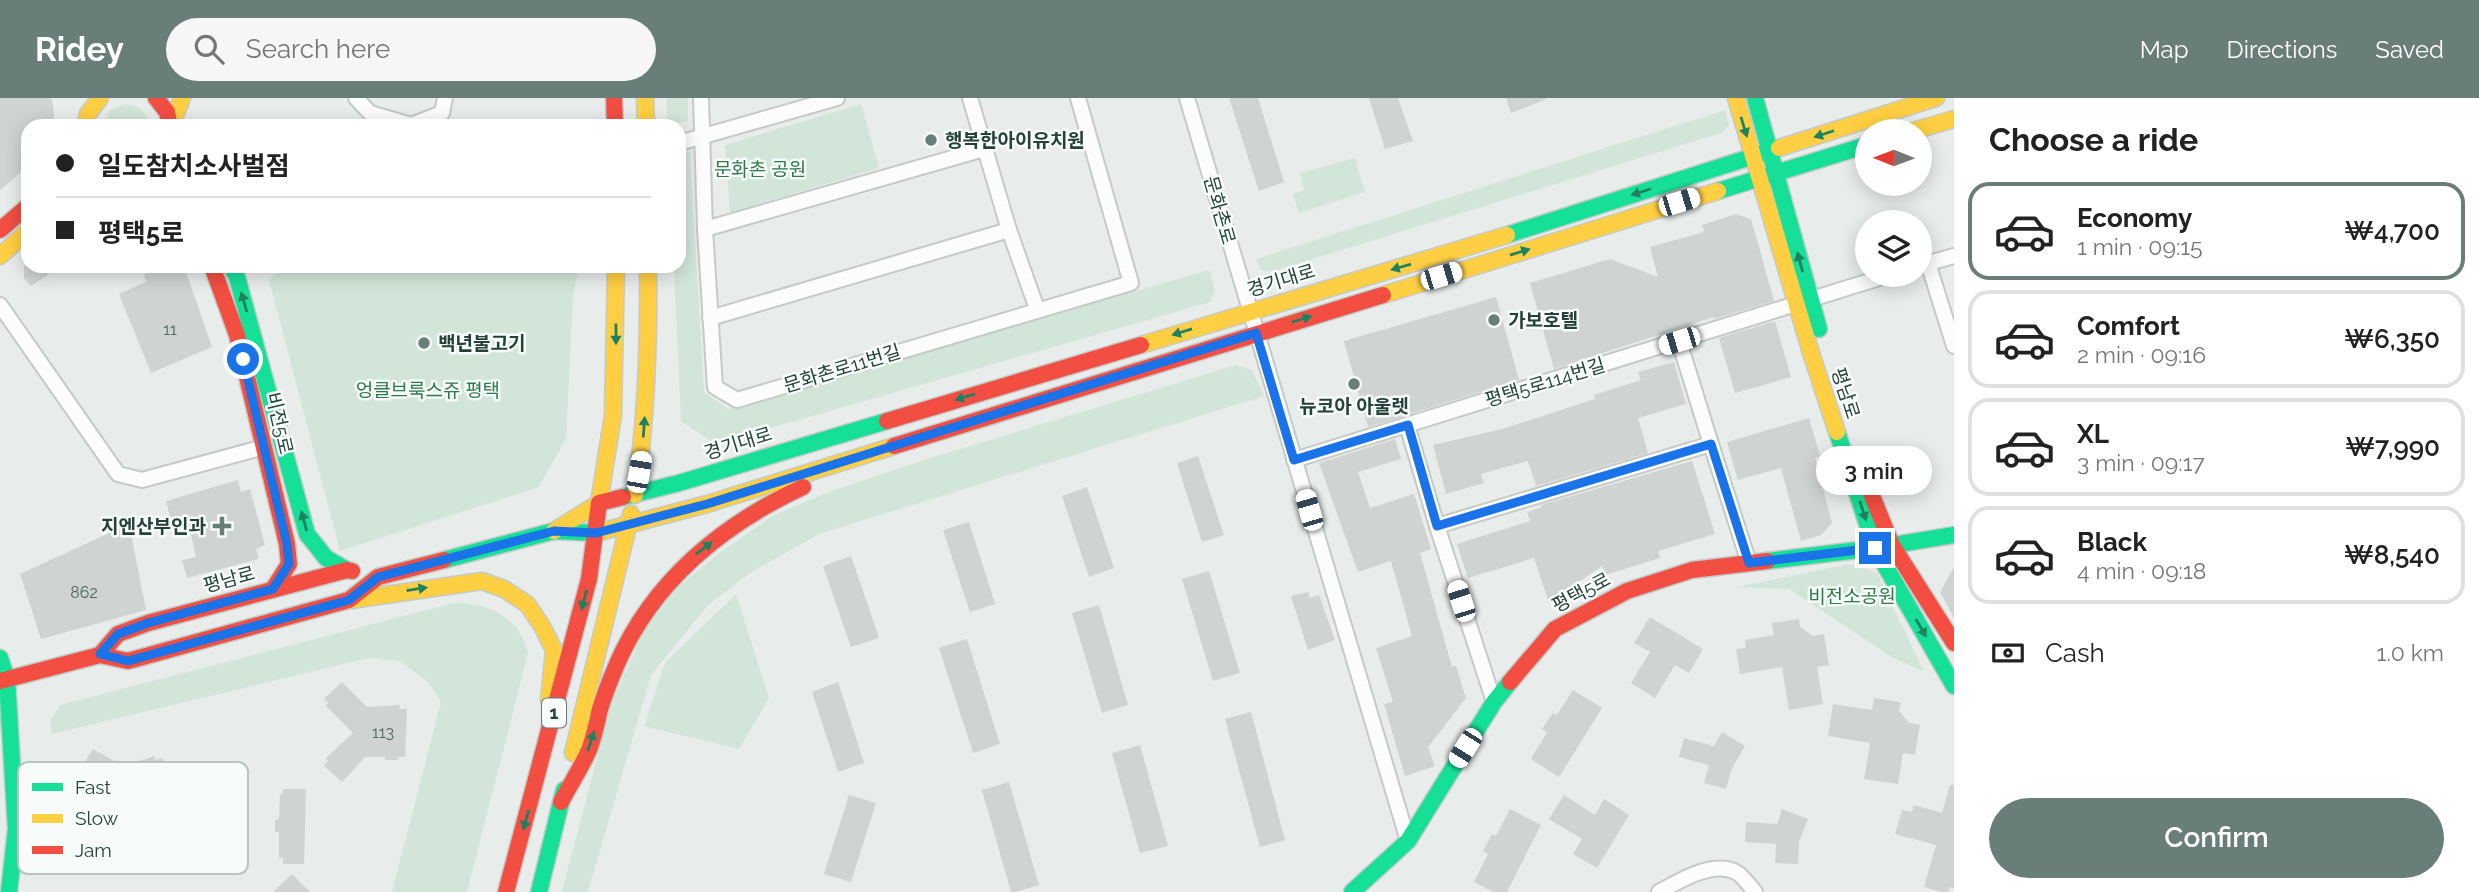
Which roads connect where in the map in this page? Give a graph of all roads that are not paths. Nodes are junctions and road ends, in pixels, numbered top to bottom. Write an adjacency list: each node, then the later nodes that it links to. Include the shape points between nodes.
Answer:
1 (81, 98): 17 (main road)
2 (100, 98): 18 (main road)
3 (156, 98): 19 (main road)
4 (182, 98): 20 (main road)
5 (356, 98): 21 (street, via 370,113)
6 (445, 98): 22 (street, via 442,113)
7 (614, 98): 23 (main road)
8 (645, 98): 24 (main road)
9 (701, 98): 27 (street, 문화촌로11번길)
10 (837, 98): 27 (street)
11 (970, 98): 29 (street)
12 (1078, 98): 51 (street, 문화촌로11번길, via 1131,282)
13 (1187, 98): 53 (street, 문화촌로)
14 (1735, 98): 32 (main road, 평남로, one-way to 32)
15 (1755, 98): 31 (main road)
16 (1936, 98): 31 (main road, 경기대로, one-way to 31)
17 (84, 119)
18 (87, 119)
19 (168, 119)
20 (173, 119)
21 (390, 119)
22 (426, 119)
23 (615, 119)
24 (646, 119)
25 (1954, 119): 26 (main road)
26 (1932, 125)
27 (701, 138): 28 (street); 36 (street, 문화촌로11번길)
28 (686, 141)
29 (984, 149): 36 (street); 38 (street)
30 (1855, 149): 33 (main road, 경기대로)
31 (1771, 150): 32 (main road, 경기대로); 33 (main road)
32 (1753, 156): 34 (main road, 평남로); 53 (main road, 경기대로, one-way to 53)
33 (1776, 172): 34 (main road, 경기대로); 49 (main road, one-way to 33)
34 (1758, 178): 49 (main road, 평남로); 53 (main road, 경기대로, one-way to 34)
35 (21, 212): 37 (main road)
36 (705, 229): 52 (street, 문화촌로11번길)
37 (0, 230)
38 (1009, 230): 51 (street); 52 (street)
39 (21, 237): 40 (main road)
40 (0, 256)
41 (1954, 256): 42 (street)
42 (1932, 262)
43 (215, 273): 58 (main road, 비전5로, via 237,335)
44 (235, 273): 71 (main road, 비전5로, one-way to 44, via 326,558 307,534)
45 (616, 273): 62 (main road, one-way to 62, via 616,348 607,471)
46 (648, 273): 61 (main road, one-way to 46, via 649,354)
47 (1855, 285): 49 (street, 평택5로114번길)
48 (1932, 286): 55 (street)
49 (1803, 300): 54 (street, 평택5로114번길); 69 (main road, 평남로)
50 (0, 305): 58 (street, via 118,474 142,480)
51 (1037, 309): 52 (street, 문화촌로11번길, via 737,400 715,387)
52 (710, 318)
53 (1253, 322): 59 (main road, 경기대로); 60 (street); 61 (main road, 경기대로, one-way to 61)
54 (1679, 341): 56 (street, 평택5로114번길); 57 (street)
55 (1954, 346)
56 (1408, 425): 60 (street, 평택5로114번길); 65 (street)
57 (1711, 444): 65 (street); 70 (street)
58 (264, 447): 73 (main road, 비전5로, via 289,564)
59 (884, 449): 64 (main road, 경기대로); 83 (main road, one-way to 59, via 589,750 626,645 656,596 685,562 786,494)
60 (1294, 460): 85 (street)
61 (635, 495): 62 (main road, 경기대로); 64 (main road, 1)
62 (600, 503): 66 (main road, 경기대로); 67 (main road, 1)
63 (1954, 523): 69 (main road)
64 (628, 525): 67 (main road, 경기대로); 83 (main road, 1)
65 (1437, 526): 80 (street)
66 (554, 531): 67 (main road, 경기대로); 72 (main road, 평남로)
67 (596, 533): 81 (main road, 1, one-way to 81, via 589,579)
68 (1954, 535): 69 (main road, 평택5로)
69 (1881, 540): 70 (main road, 평택5로); 75 (main road); 79 (main road, 평남로, one-way to 79)
70 (1749, 563): 80 (main road, 평택5로, via 1692,570 1627,591 1555,629)
71 (347, 570): 72 (main road, 평남로); 73 (main road, 평남로)
72 (378, 577): 74 (main road, 평남로)
73 (273, 589): 76 (main road, 평남로, via 118,634)
74 (349, 600): 76 (main road, 평남로, via 128,661); 81 (main road, one-way to 81, via 482,581 527,604 554,650)
75 (1954, 643)
76 (100, 654): 78 (main road, 평남로)
77 (0, 658): 78 (main road)
78 (3, 680): 84 (main road)
79 (1954, 685)
80 (1494, 702): 85 (main road, 평택5로)
81 (542, 759): 87 (main road, 1, one-way to 87)
82 (0, 774): 84 (main road)
83 (561, 802): 88 (main road, 1)
84 (15, 804): 86 (main road)
85 (1408, 841): 89 (main road, 평택5로)
86 (9, 892)
87 (506, 892)
88 (539, 892)
89 (1352, 892)
90 (1659, 892): 91 (street, via 1714,867 1735,872)
91 (1755, 892)

